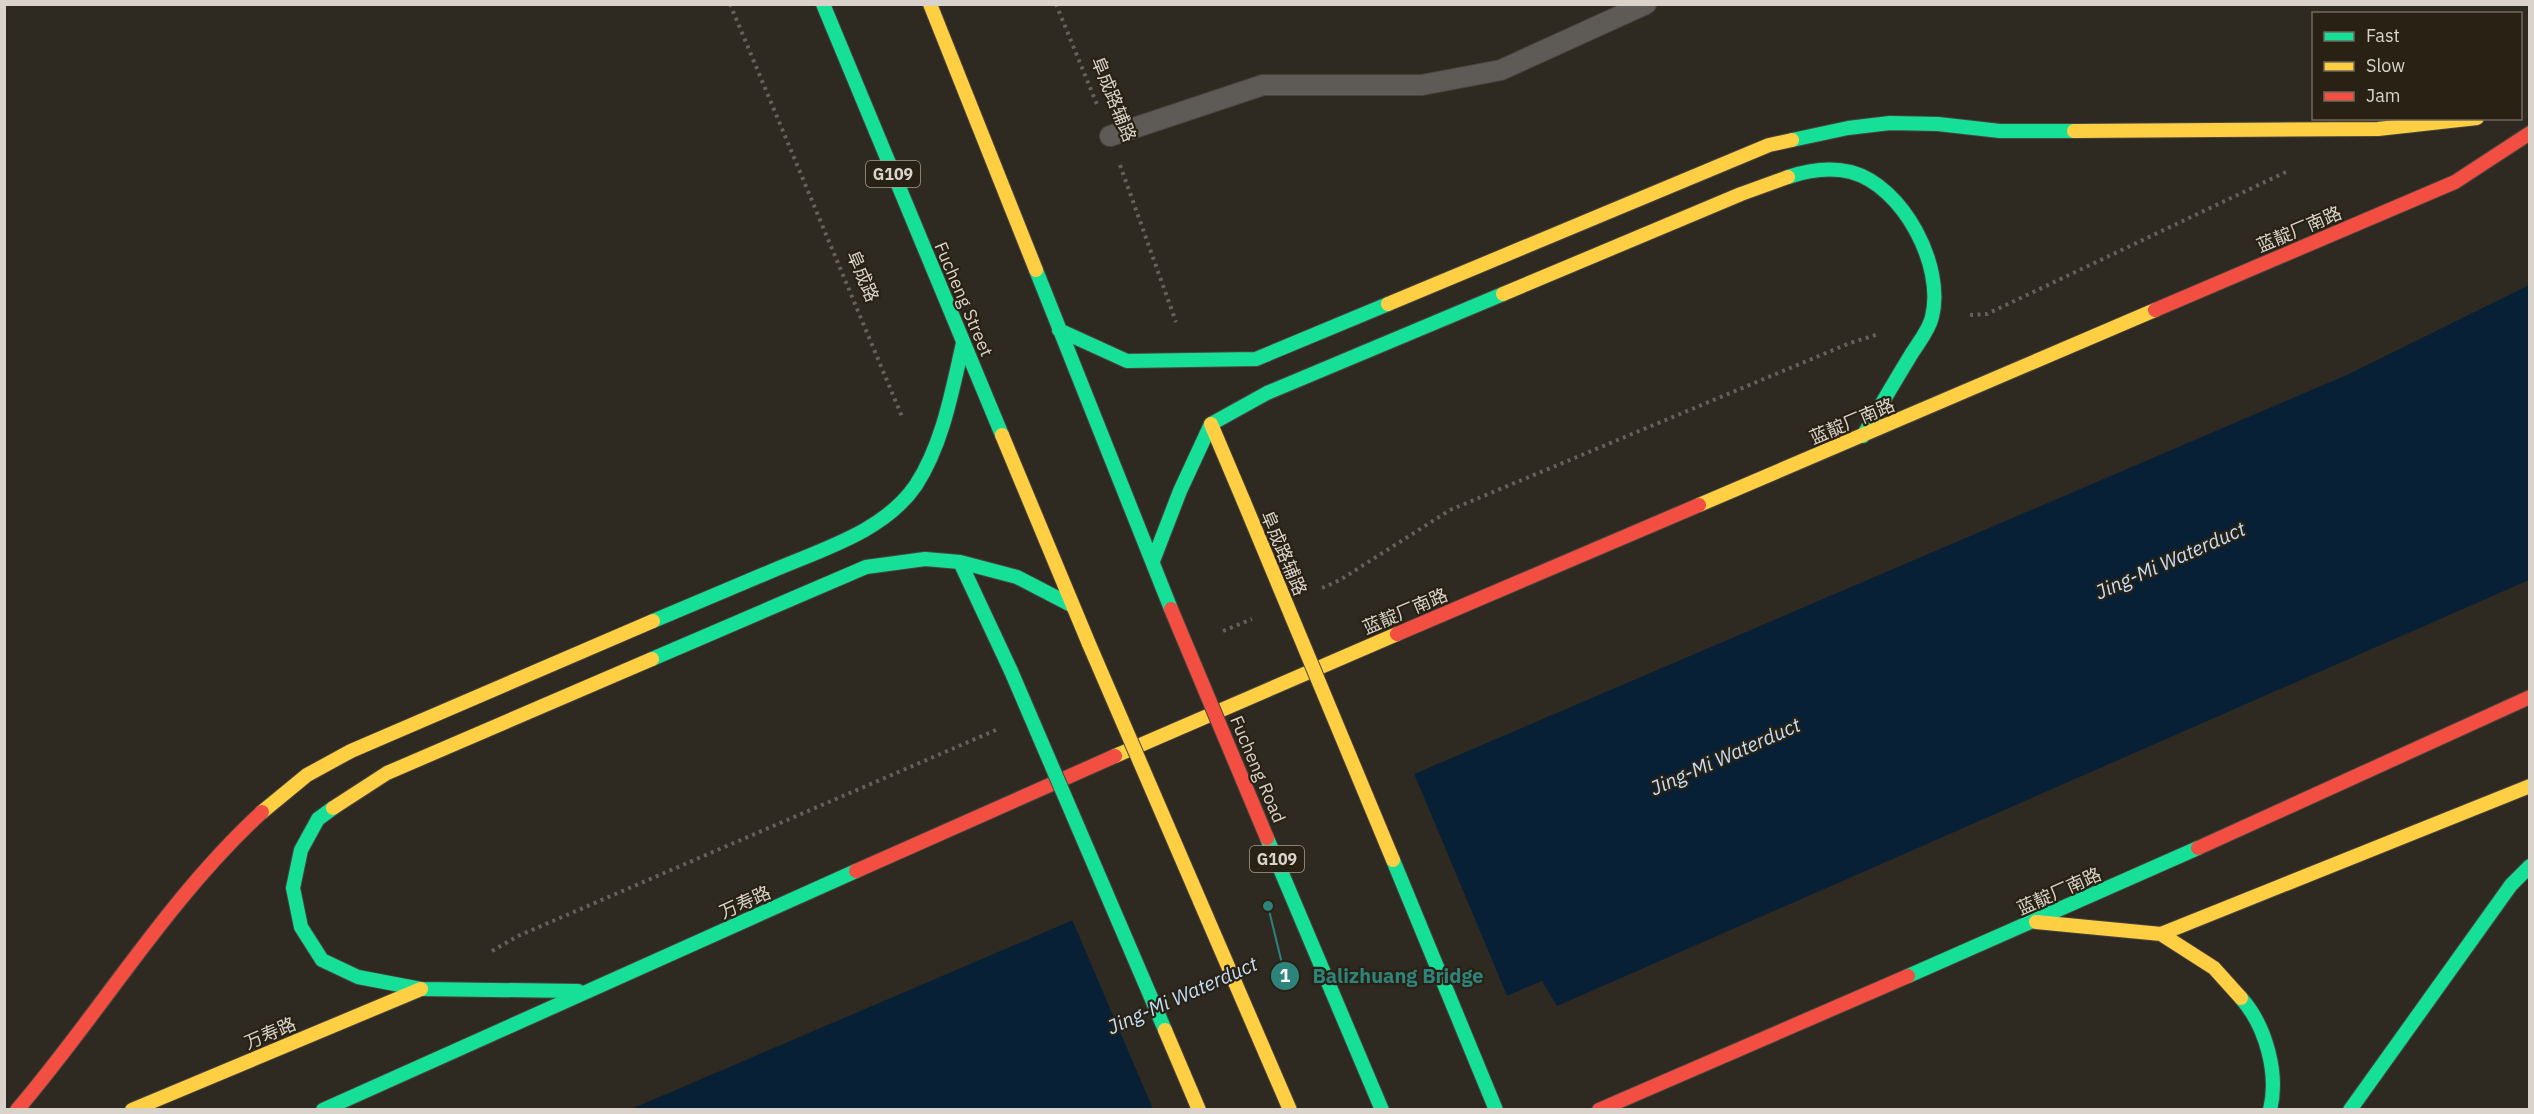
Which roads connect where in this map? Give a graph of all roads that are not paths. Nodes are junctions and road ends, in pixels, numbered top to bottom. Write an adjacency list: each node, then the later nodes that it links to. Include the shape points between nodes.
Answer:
1 (823, 4): 8 (main road, Fucheng Street / G109)
2 (930, 4): 7 (main road, G109)
3 (1646, 4): 6 (lane, via 1501,70 1422,85 1263,85)
4 (2459, 120): 7 (main road, via 2378,129 2000,131 1941,123 1877,124 1823,132 1769,145 1256,359 1127,361)
5 (2529, 133): 10 (main road, 蓝靛厂南路, via 2455,182)
6 (1110, 136)
7 (1059, 330): 11 (main road, G109)
8 (963, 343): 13 (main road, Fucheng Street / G109); 22 (main road, via 945,420 925,472 901,504 853,536 374,740 288,788 241,832 180,900)
9 (1211, 424): 10 (main road, via 1267,393 1741,194 1783,178 1828,169 1863,176 1895,197 1920,236 1933,279 1933,316); 11 (main road); 28 (main road, 阜成路辅路, bridge)
10 (1863, 436): 15 (main road, 蓝靛厂南路)
11 (1153, 561): 27 (main road, Fucheng Road / G109, bridge)
12 (960, 562): 13 (main road, via 1017,577); 20 (main road, via 926,559 866,567 387,773 318,819 301,850 293,888 301,927 322,960 358,977); 25 (main road, bridge, via 1011,671)
13 (1073, 606): 26 (main road, G109, bridge)
14 (2529, 697): 18 (main road, 蓝靛厂南路)
15 (1181, 726): 21 (main road, 万寿路)
16 (2529, 786): 19 (main road)
17 (2529, 866): 31 (main road, via 2511,885)
18 (2034, 922): 19 (main road); 29 (main road, 蓝靛厂南路)
19 (2161, 934): 30 (main road, via 2214,968 2249,1007 2268,1048 2274,1095)
20 (421, 989): 21 (main road); 23 (main road, 万寿路)
21 (589, 992): 24 (main road, 万寿路)
22 (17, 1110)
23 (132, 1110)
24 (323, 1110)
25 (1199, 1110)
26 (1290, 1110)
27 (1382, 1110)
28 (1496, 1110)
29 (1599, 1110)
30 (2270, 1110)
31 (2350, 1110)

